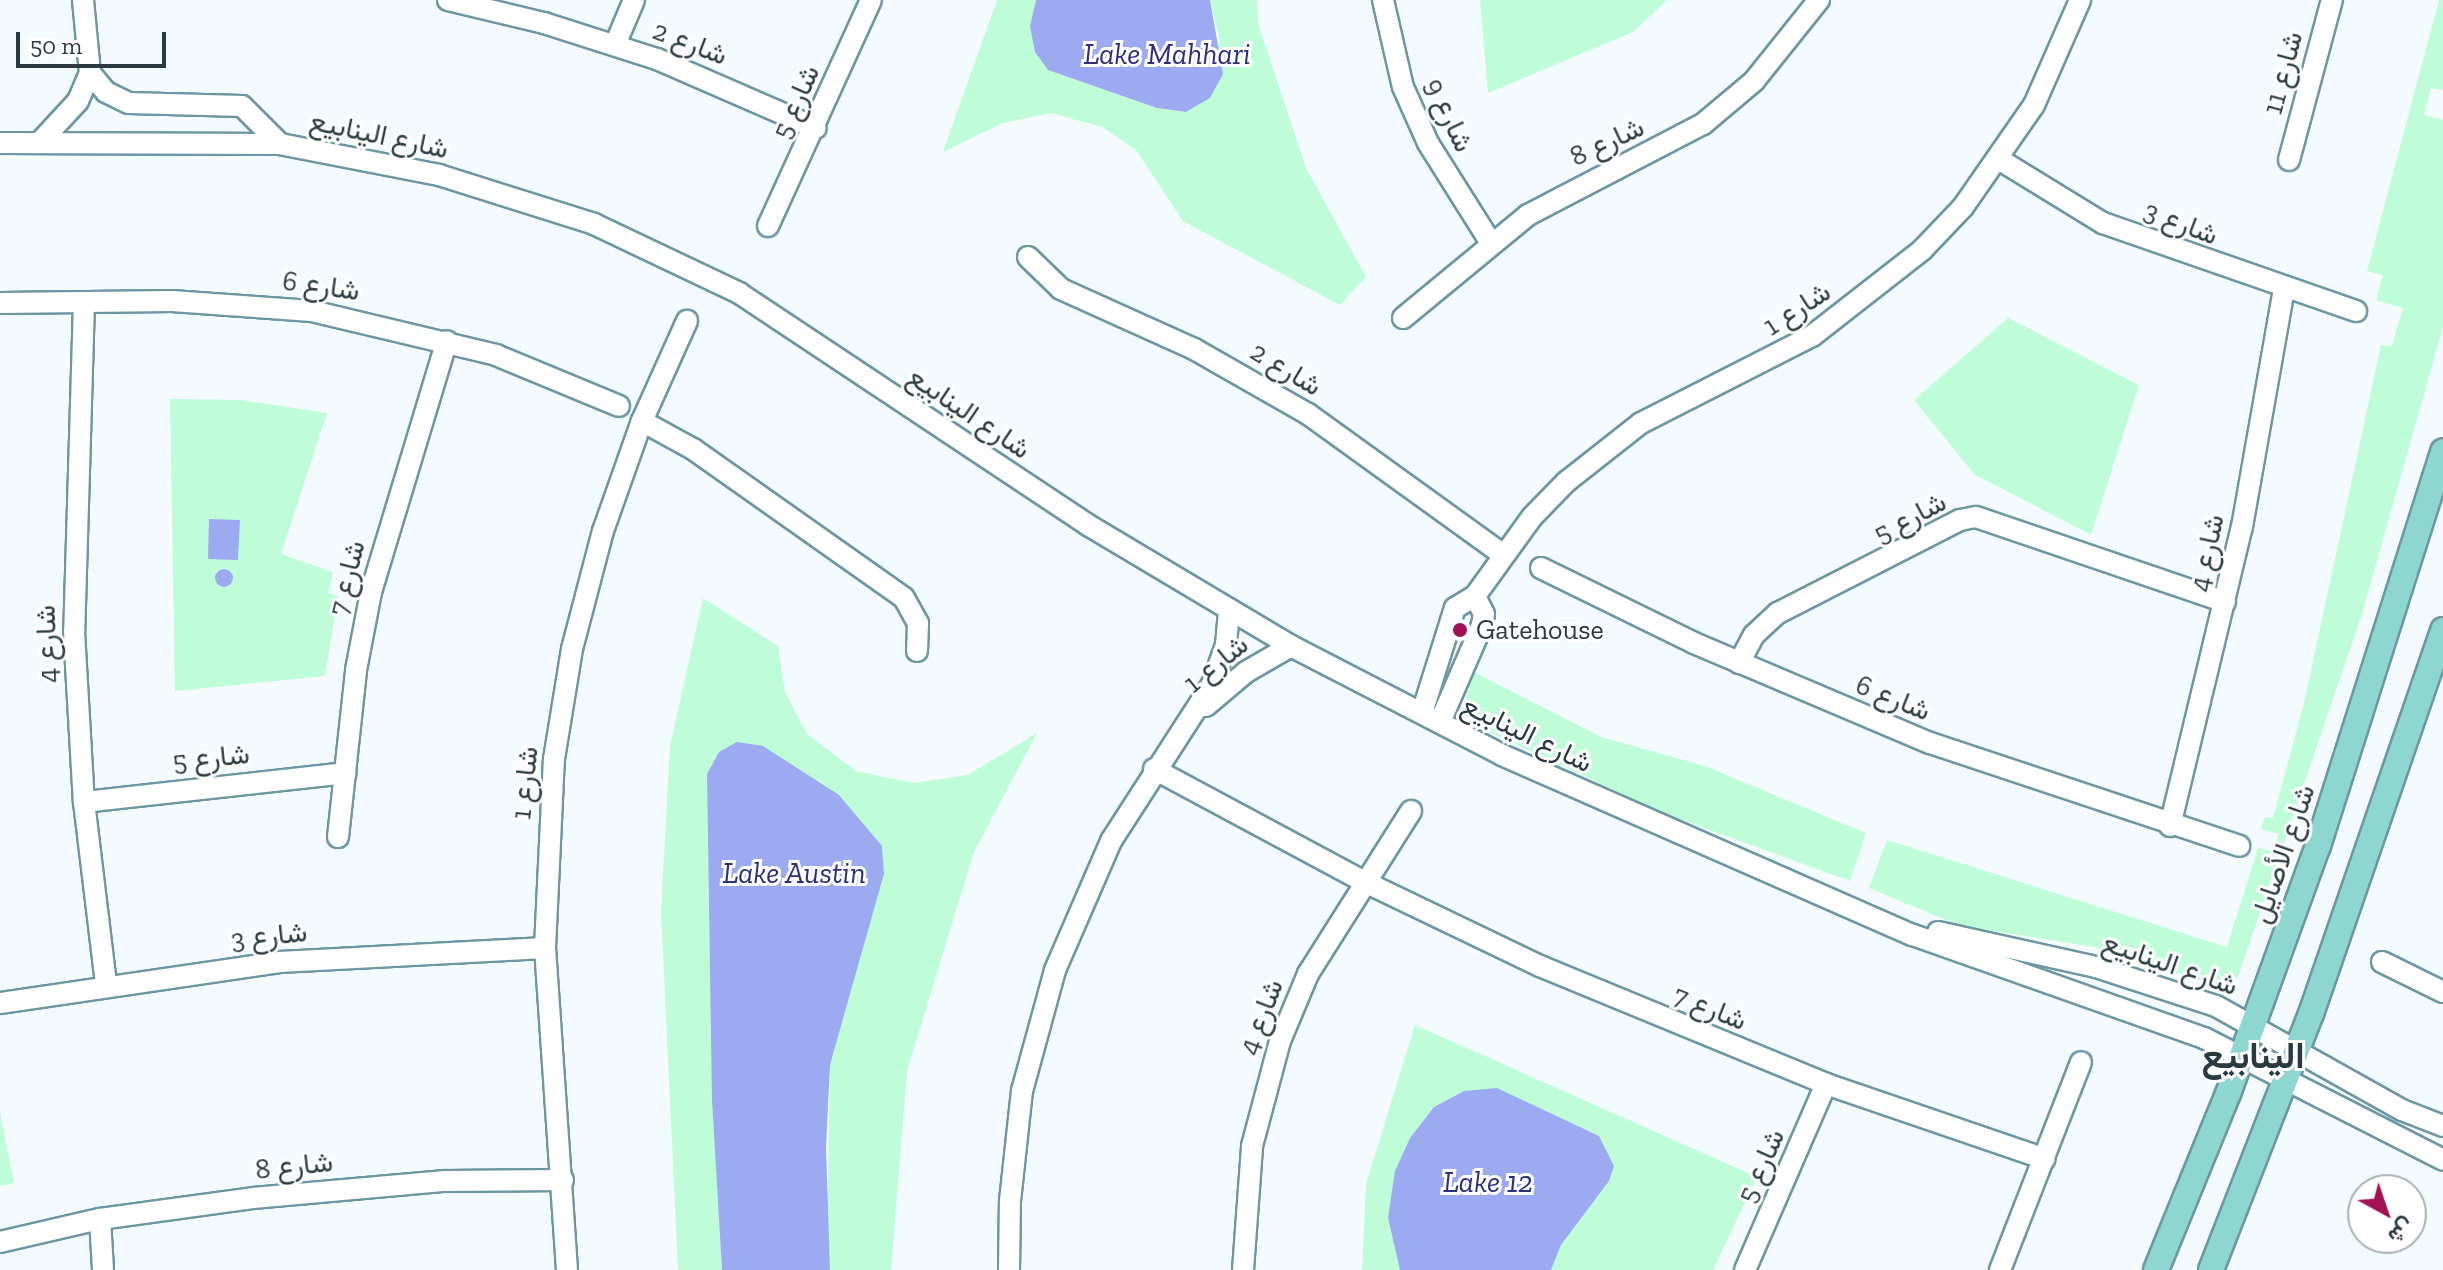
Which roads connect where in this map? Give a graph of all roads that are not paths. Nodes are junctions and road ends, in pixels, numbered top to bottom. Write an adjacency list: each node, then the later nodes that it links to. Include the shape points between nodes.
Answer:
1 (83, 0): 10 (street)
2 (448, 0): 9 (street, شارع 2)
3 (634, 0): 9 (street)
4 (871, 0): 11 (street, شارع 5)
5 (1383, 0): 18 (street, شارع 9, via 1403,87 1428,143)
6 (1819, 0): 18 (street, شارع 8, via 1754,81 1703,124 1567,191)
7 (2080, 0): 15 (street, شارع 1, via 2034,105)
8 (2332, 0): 16 (street, شارع 11)
9 (615, 45): 11 (street, شارع 2)
10 (90, 73): 12 (street, via 66,118); 14 (street, via 106,92 129,103 242,106)
11 (816, 128): 17 (street, شارع 5)
12 (41, 141): 13 (street, شارع الينابيع); 14 (street, شارع الينابيع)
13 (0, 143)
14 (280, 144): 34 (street, شارع الينابيع, via 360,157 517,197 668,256 807,335 1017,479)
15 (2000, 160): 20 (street, شارع 3, via 2103,223); 30 (street, شارع 1, via 1922,250 1876,289 1812,336 1749,372 1683,400 1602,451 1532,517)
16 (2289, 160)
17 (768, 226)
18 (1491, 243): 24 (street, شارع 8)
19 (1028, 257): 30 (street, شارع 2, via 1061,289 1194,349 1332,429)
20 (2284, 289): 23 (street, شارع 3); 33 (street, شارع 4)
21 (84, 302): 22 (street, شارع 6); 26 (street, شارع 6, via 256,305 380,323); 43 (street, شارع 4, via 73,563)
22 (0, 303)
23 (2356, 311)
24 (1403, 318)
25 (687, 321): 28 (street, شارع 1)
26 (447, 341): 27 (street, شارع 6, via 547,373); 42 (street, شارع 7, via 371,592)
27 (619, 406)
28 (642, 421): 37 (street, via 704,456 904,598 918,623); 50 (street, شارع 1, via 603,531 570,664 549,809)
29 (2443, 451): 55 (main road, شارع الأصايل, via 2357,733)
30 (1502, 554): 32 (street, شارع 1)
31 (1541, 568): 38 (street, شارع 6)
32 (1475, 596): 39 (street, شارع 1, via 1452,614); 39 (street, via 1482,604 1482,625)
33 (2225, 602): 38 (street, شارع 5, via 1976,517 1960,520 1778,613 1754,635); 45 (street, شارع 4)
34 (1229, 609): 36 (street, شارع الينابيع); 40 (street, شارع 1, via 1220,666)
35 (2443, 630): 56 (main road)
36 (1291, 646): 39 (street, شارع الينابيع); 40 (street, شارع 1, via 1241,675)
37 (917, 651)
38 (1739, 663): 45 (street, شارع 6, via 1944,748)
39 (1431, 718): 49 (street, شارع الينابيع, via 1612,806)
40 (1180, 731): 41 (street, شارع 1)
41 (1154, 769): 48 (street); 74 (street, شارع 1, via 1081,904 1034,1036 1014,1146)
42 (345, 773): 43 (street, شارع 5); 46 (street, شارع 7)
43 (84, 802): 52 (street, شارع 4)
44 (1411, 811): 48 (street, شارع 4)
45 (2170, 826): 47 (street, شارع 6)
46 (338, 837)
47 (2239, 846)
48 (1363, 881): 60 (street, شارع 7, via 1540,966); 75 (street, شارع 4, via 1308,974 1269,1075 1247,1182)
49 (1858, 909): 55 (street, شارع الينابيع, via 1981,944 2125,976); 57 (street, شارع الينابيع, via 1956,952 2186,1031)
50 (545, 948): 52 (street, شارع 3, via 353,956); 67 (street, شارع 1)
51 (2382, 962): 53 (street)
52 (106, 984): 54 (street, شارع 3)
53 (2443, 992)
54 (0, 1003)
55 (2253, 1024): 56 (street, شارع الينابيع); 57 (main road, شارع الأصايل)
56 (2297, 1048): 59 (main road); 61 (street, شارع الينابيع)
57 (2242, 1057): 59 (street, شارع الينابيع); 78 (main road, شارع الأصايل)
58 (2081, 1062): 64 (street)
59 (2286, 1081): 63 (street, شارع الينابيع); 79 (main road)
60 (1826, 1084): 64 (street, شارع 7); 76 (street, شارع 5)
61 (2414, 1116): 62 (street, شارع الينابيع); 63 (street)
62 (2443, 1126)
63 (2399, 1140): 65 (street, شارع الينابيع); 66 (street, شارع الينابيع, via 2409,1153)
64 (2045, 1159): 77 (street)
65 (2443, 1160)
66 (2443, 1173)
67 (563, 1180): 68 (street, شارع 8, via 347,1188); 73 (street, شارع 1)
68 (100, 1219): 70 (street, شارع 8); 72 (street)
69 (0, 1228): 70 (street, شارع 8)
70 (33, 1231): 71 (street, شارع 8)
71 (0, 1242)
72 (103, 1270)
73 (567, 1270)
74 (1009, 1270)
75 (1243, 1270)
76 (1745, 1270)
77 (2000, 1270)
78 (2156, 1270)
79 (2211, 1270)

